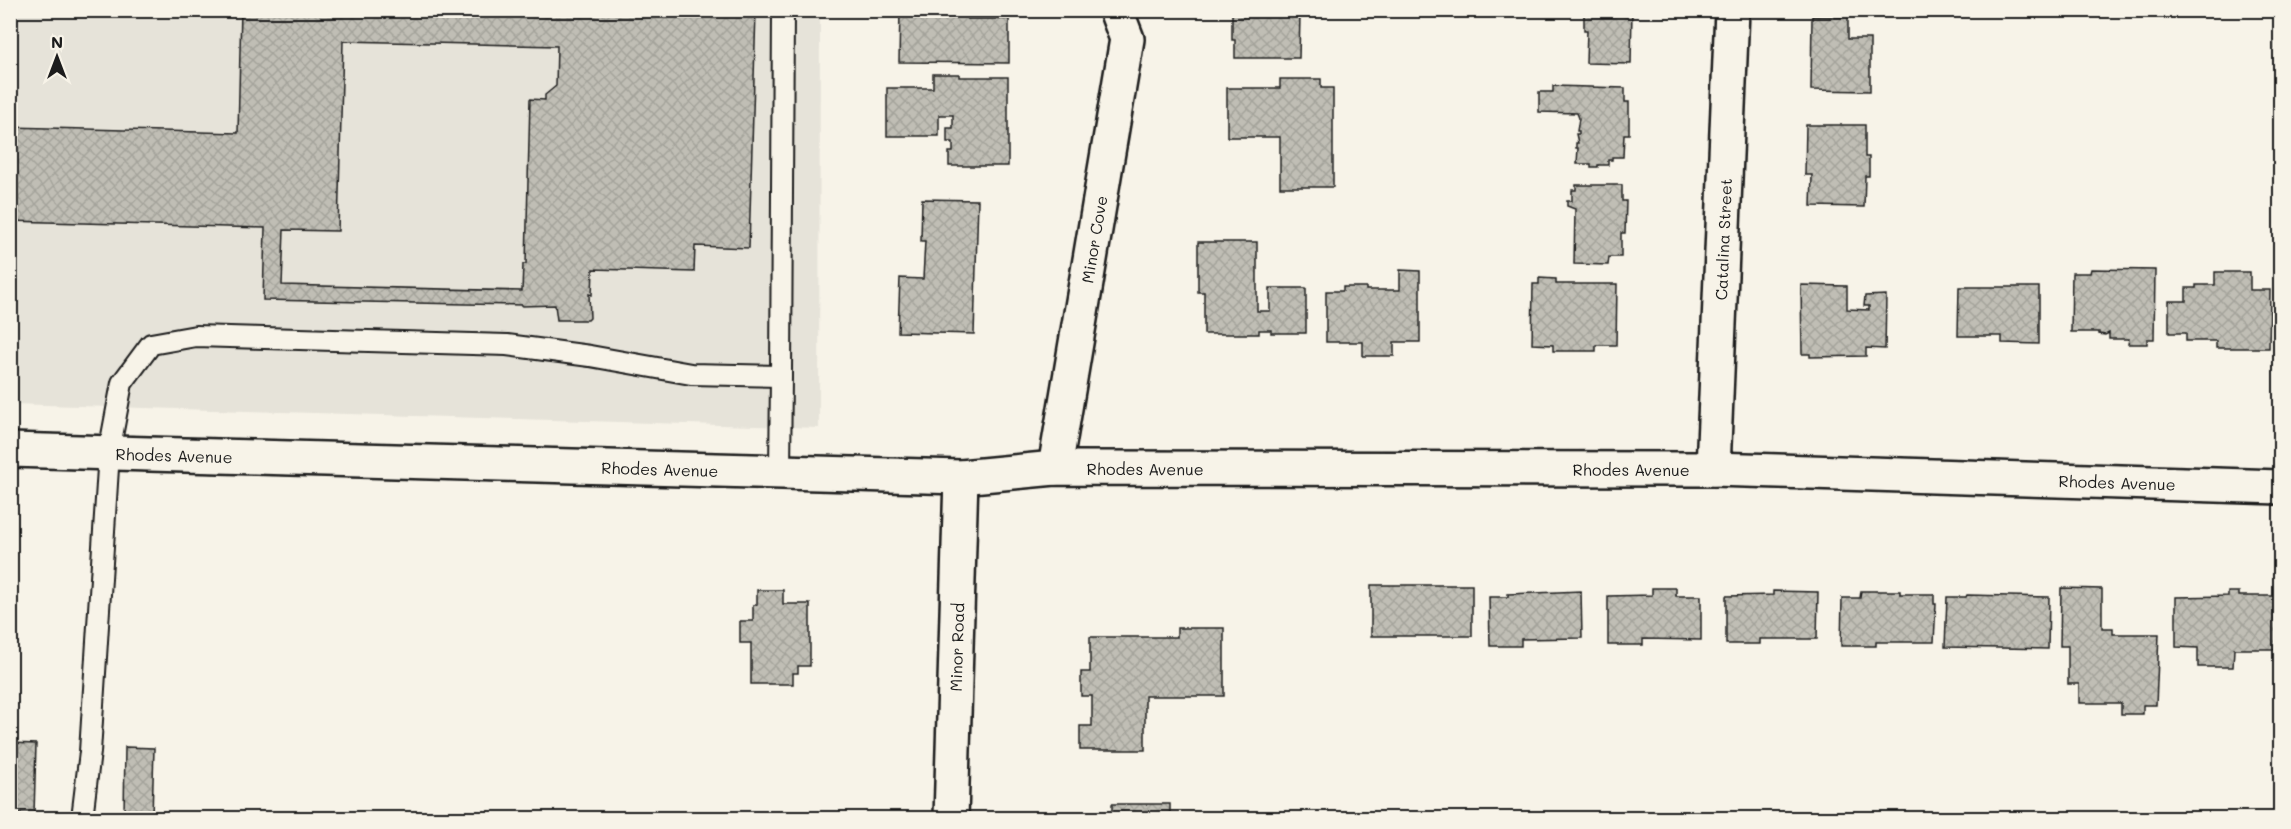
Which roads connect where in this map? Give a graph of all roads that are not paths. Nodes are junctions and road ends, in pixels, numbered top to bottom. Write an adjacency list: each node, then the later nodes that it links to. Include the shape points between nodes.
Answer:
1 (783, 10): 4 (lane)
2 (1116, 10): 7 (main road, Minor Cove, via 1127,39)
3 (1732, 10): 8 (main road, Catalina Street)
4 (781, 376): 6 (lane, via 692,374 507,345 196,336 151,344 122,383); 9 (lane)
5 (10, 450): 6 (main road, Rhodes Avenue)
6 (109, 452): 9 (main road, Rhodes Avenue); 12 (lane, via 90,752)
7 (1055, 468): 8 (main road, Rhodes Avenue); 10 (main road, Rhodes Avenue)
8 (1713, 469): 11 (main road, Rhodes Avenue)
9 (780, 472): 10 (main road, Rhodes Avenue)
10 (961, 477): 13 (main road, Minor Road)
11 (2280, 487)
12 (82, 819)
13 (951, 819)

